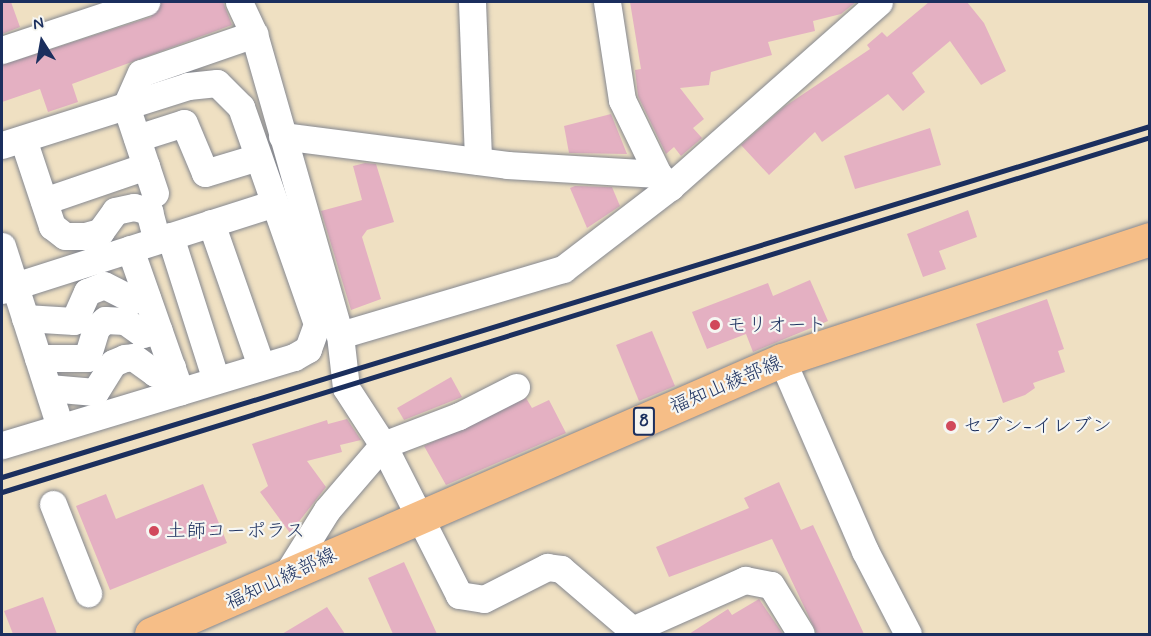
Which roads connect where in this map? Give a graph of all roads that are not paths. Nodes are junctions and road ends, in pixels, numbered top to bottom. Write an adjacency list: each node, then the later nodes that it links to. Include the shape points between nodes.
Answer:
1 (146, 2): 7 (street)
2 (239, 2): 6 (street)
3 (472, 2): 13 (street)
4 (607, 2): 15 (street, via 622,100)
5 (879, 2): 15 (street)
6 (254, 34): 8 (street, via 141,73); 9 (street)
7 (2, 50)
8 (126, 106): 10 (street); 11 (street); 12 (street, via 217,83 241,107)
9 (282, 136): 13 (street); 28 (street)
10 (137, 138): 12 (street, via 184,123 205,173); 14 (street)
11 (12, 142): 17 (street)
12 (258, 157): 18 (street)
13 (478, 161): 15 (street)
14 (146, 166): 16 (street); 17 (street)
15 (664, 181): 28 (street, via 563,269)
16 (155, 193)
17 (44, 201): 20 (street, via 52,226 65,236 100,232 116,211 134,207 149,211)
18 (274, 203): 19 (street); 33 (street, via 317,335 294,357)
19 (211, 223): 20 (street); 33 (street)
20 (164, 238): 23 (street); 34 (street)
21 (1149, 239): 32 (main road, 福知山綾部線 / 8)
22 (2, 246): 24 (street)
23 (130, 249): 24 (street); 26 (street)
24 (8, 288): 27 (street)
25 (174, 292): 26 (street)
26 (148, 299): 27 (street, via 134,300 104,285 87,292 74,321); 31 (street)
27 (26, 318): 30 (street)
28 (340, 335): 39 (street, via 346,388)
29 (192, 336): 31 (street)
30 (38, 358): 31 (street, via 87,358 96,328 105,320 124,321); 36 (street)
31 (169, 358): 34 (street); 36 (street, via 155,374 133,357 113,363 95,392); 37 (street)
32 (782, 360): 41 (main road, 福知山綾部線 / 8); 48 (street, via 865,551)
33 (261, 366): 34 (street)
34 (216, 380)
35 (516, 387): 39 (street)
36 (48, 388): 37 (street)
37 (60, 427): 38 (street)
38 (2, 445)
39 (383, 445): 41 (street); 42 (street, via 327,510)
40 (53, 504): 43 (street)
41 (416, 517): 42 (main road, 福知山綾部線 / 8); 45 (street, via 459,595 484,599 547,567 561,569)
42 (287, 574): 44 (main road, 福知山綾部線 / 8)
43 (88, 592)
44 (186, 627): 46 (main road, 福知山綾部線 / 8)
45 (635, 632): 47 (street, via 746,580 771,585)
46 (151, 634)
47 (801, 634)
48 (908, 634)

